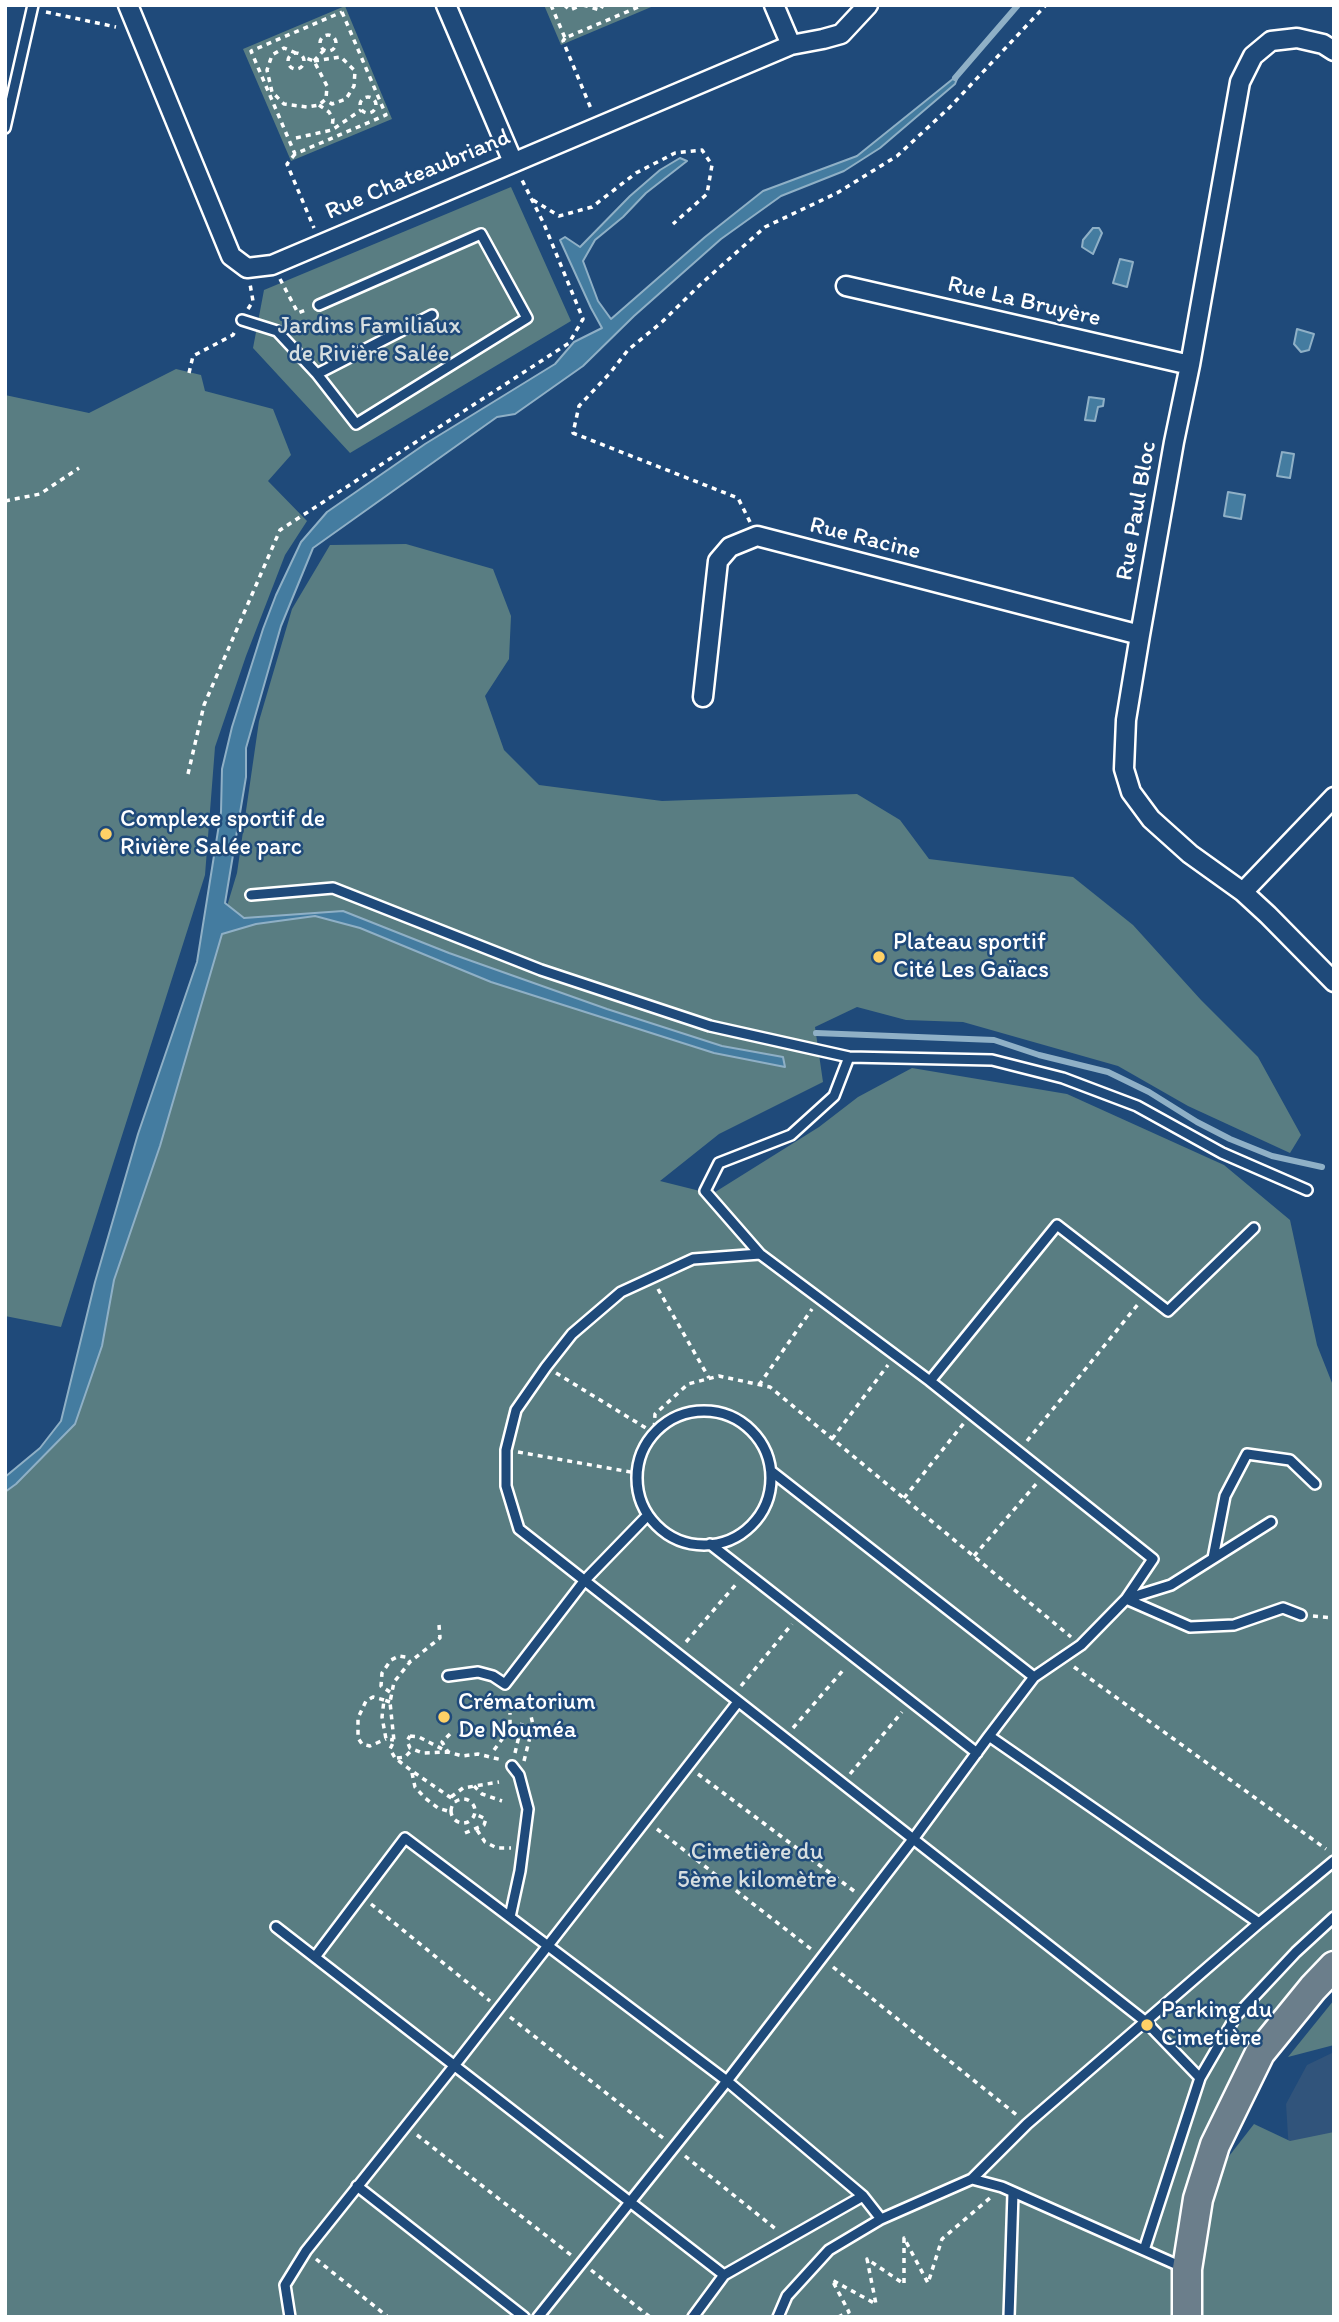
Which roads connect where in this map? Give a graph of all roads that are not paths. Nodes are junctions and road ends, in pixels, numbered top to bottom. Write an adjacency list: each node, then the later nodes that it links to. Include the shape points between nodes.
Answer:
1 (128, 5): 9 (street, Rue Chateaubriand, via 231,256 247,268 272,265)
2 (446, 5): 9 (street)
3 (774, 5): 6 (street)
4 (868, 5): 6 (street, Rue Chateaubriand, via 841,34)
5 (33, 7): 8 (lane)
6 (791, 45): 9 (street, Rue Chateaubriand)
7 (1334, 51): 14 (street, Rue Paul Bloc, via 1297,38 1271,41 1253,56 1240,82)
8 (5, 128)
9 (513, 162)
10 (846, 286): 14 (street, Rue La Bruyère)
11 (319, 305): 15 (lane, via 481,234 527,318 356,424)
12 (432, 315): 15 (lane)
13 (242, 320): 15 (lane, via 277,331)
14 (1190, 365): 16 (street, Rue Paul Bloc)
15 (317, 374)
16 (1140, 635): 17 (street, Rue Racine, via 757,536 730,547 718,561); 19 (street, Rue Paul Bloc, via 1124,756 1132,792 1151,819)
17 (703, 697)
18 (1334, 797): 19 (street)
19 (1242, 892): 21 (street, Rue Paul Bloc)
20 (251, 895): 22 (lane, via 333,888 541,970 710,1026)
21 (1334, 982)
22 (849, 1057): 23 (lane, via 992,1060 1063,1078 1137,1106 1222,1153); 25 (lane, via 834,1096 790,1135 719,1163 705,1191)
23 (1307, 1190)
24 (1254, 1228): 26 (lane, via 1168,1311 1057,1225)
25 (760, 1254): 26 (lane); 33 (lane, via 693,1259 621,1292 572,1334 516,1409 506,1450 506,1486 519,1530)
26 (930, 1381): 34 (lane, via 1153,1559)
27 (771, 1471): 29 (lane, via 753,1431 735,1418 714,1411 671,1419 654,1433 636,1473); 31 (lane, via 770,1492 762,1512 731,1539); 37 (lane)
28 (1315, 1484): 32 (lane, via 1290,1460 1247,1454 1225,1496)
29 (648, 1515): 31 (lane, via 675,1538); 33 (lane)
30 (1271, 1522): 32 (lane)
31 (710, 1544): 40 (lane)
32 (1213, 1558): 34 (lane, via 1171,1585)
33 (584, 1580): 36 (lane, via 505,1684 478,1672); 38 (lane)
34 (1126, 1599): 35 (lane, via 1190,1627 1234,1625 1283,1608); 37 (lane, via 1081,1645)
35 (1301, 1615)
36 (448, 1676)
37 (1034, 1677): 39 (lane)
38 (735, 1699): 44 (lane); 50 (lane)
39 (989, 1736): 40 (lane); 48 (lane)
40 (977, 1753): 44 (lane)
41 (524, 1763): 43 (lane)
42 (512, 1766): 43 (lane)
43 (519, 1775): 46 (lane, via 528,1809)
44 (914, 1838): 53 (lane); 56 (lane)
45 (1334, 1861): 48 (lane)
46 (510, 1917): 50 (lane); 51 (lane, via 405,1838)
47 (1334, 1917): 55 (lane, via 1236,2015)
48 (1259, 1923): 53 (lane)
49 (276, 1927): 51 (lane)
50 (548, 1946): 54 (lane); 56 (lane)
51 (315, 1957): 54 (lane)
52 (1334, 1966): 64 (main road, via 1260,2053 1236,2100 1198,2199)
53 (1146, 2022): 55 (lane); 57 (lane, via 1027,2124)
54 (454, 2066): 58 (lane); 61 (lane)
55 (1199, 2078): 63 (lane)
56 (727, 2081): 60 (lane); 61 (lane)
57 (972, 2179): 59 (lane); 62 (lane)
58 (357, 2186): 66 (lane, via 285,2285); 67 (lane)
59 (1013, 2193): 63 (lane); 71 (lane)
60 (863, 2196): 62 (lane); 65 (lane)
61 (629, 2203): 65 (lane); 68 (lane)
62 (881, 2219): 70 (lane, via 829,2250 787,2296)
63 (1144, 2250): 64 (lane)
64 (1187, 2269): 72 (main road)
65 (724, 2275): 69 (lane)
66 (290, 2317)
67 (524, 2317)
68 (538, 2317)
69 (693, 2317)
70 (778, 2317)
71 (1009, 2317)
72 (1187, 2317)

